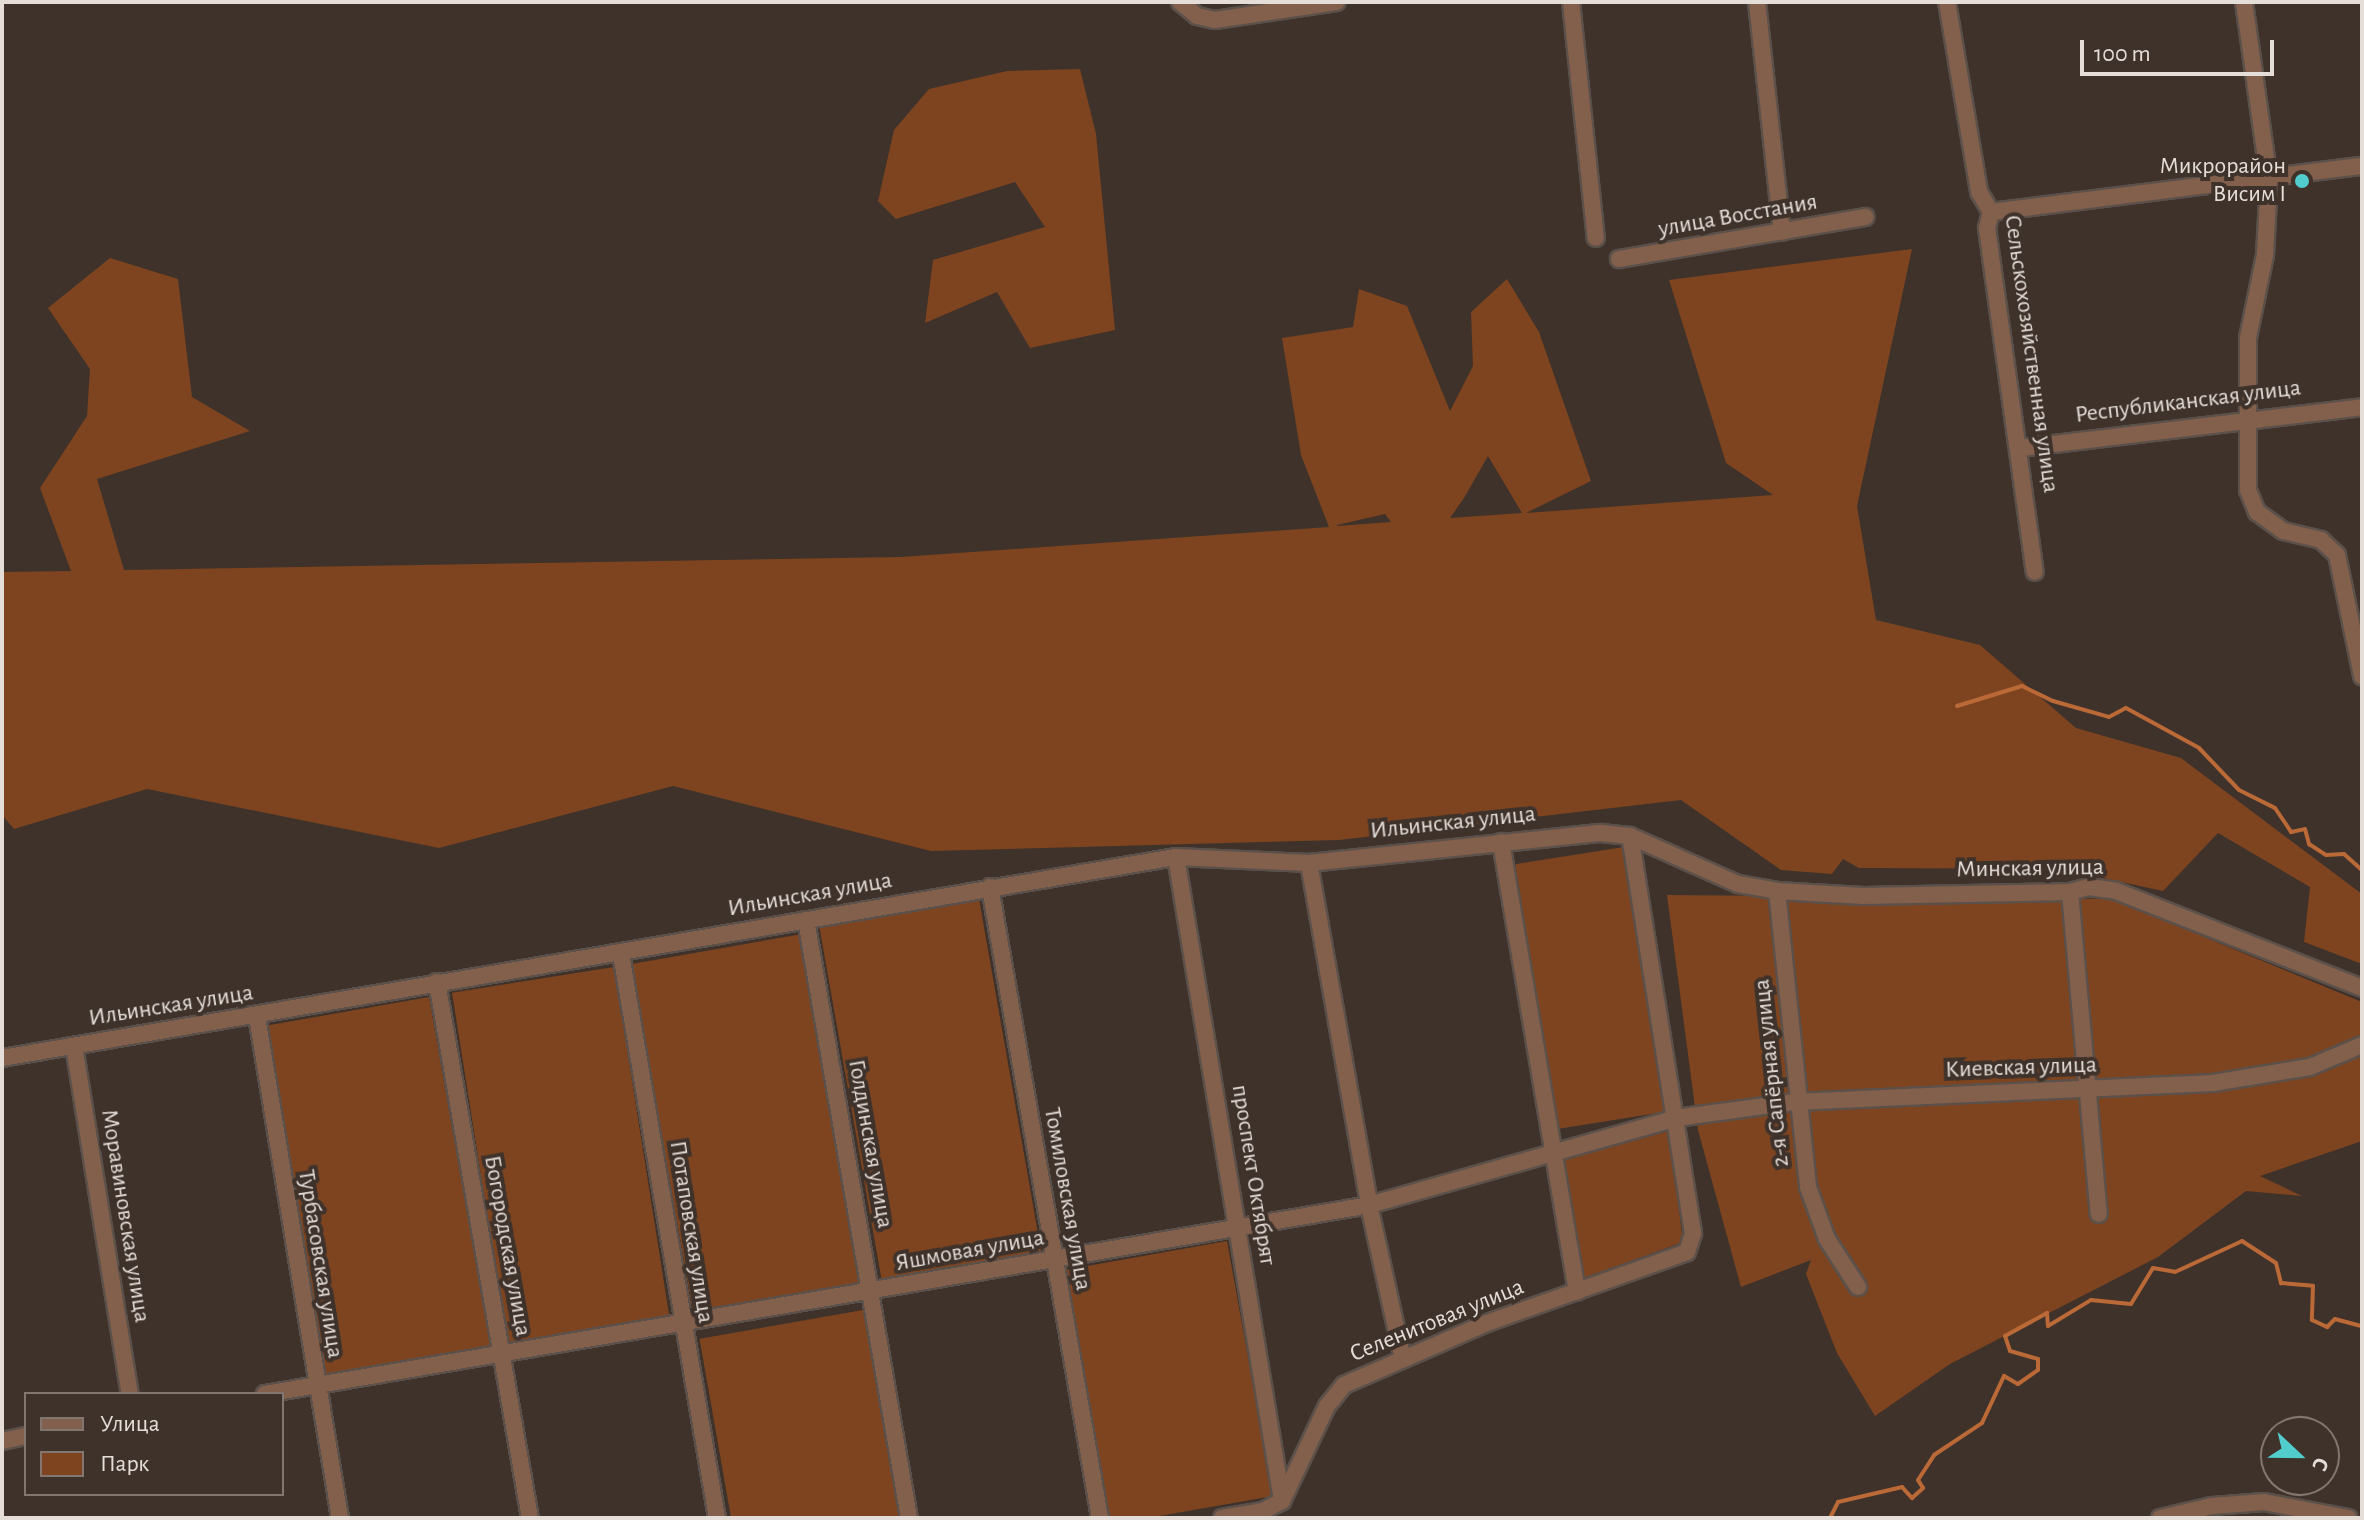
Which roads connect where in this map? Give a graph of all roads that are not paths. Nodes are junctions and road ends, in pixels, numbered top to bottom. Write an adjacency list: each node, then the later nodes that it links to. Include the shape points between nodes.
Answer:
1 (1180, 2): 2 (street, via 1197,16 1215,20)
2 (1337, 2)
3 (1571, 2): 12 (street)
4 (1757, 2): 11 (street)
5 (1947, 2): 9 (street, Сельскохозяйственная улица, via 1979,192)
6 (2244, 2): 8 (street)
7 (2362, 166): 8 (street)
8 (2269, 179): 9 (street); 15 (street, via 2265,255 2248,338)
9 (1991, 212): 16 (street, Сельскохозяйственная улица, via 1987,228)
10 (1865, 217): 11 (street, улица Восстания)
11 (1782, 232): 13 (street, улица Восстания)
12 (1596, 238)
13 (1619, 259)
14 (2362, 407): 15 (street, Республиканская улица)
15 (2249, 421): 16 (street, Республиканская улица); 18 (street, via 2248,490 2257,512 2283,531 2321,540 2337,555)
16 (2020, 448): 17 (street, Сельскохозяйственная улица)
17 (2035, 572)
18 (2361, 676)
19 (1630, 836): 20 (street, Ильинская улица, via 1601,833); 24 (street, Минская улица, via 1738,884); 36 (street)
20 (1501, 842): 22 (street, Ильинская улица); 37 (street)
21 (1176, 857): 22 (street, Ильинская улица); 23 (street, Ильинская улица); 40 (street, проспект Октябрят)
22 (1309, 863): 38 (street)
23 (990, 887): 26 (street, Ильинская улица); 41 (street, Томиловская улица)
24 (1777, 891): 25 (street, Минская улица, via 1863,896); 35 (street, 2-я Сапёрная улица)
25 (2070, 892): 29 (street, Минская улица, via 2089,887 2116,891); 34 (street)
26 (806, 920): 27 (street, Ильинская улица); 43 (street, Голдинская улица)
27 (621, 954): 28 (street, Ильинская улица); 45 (street, Потаповская улица)
28 (437, 982): 30 (street, Ильинская улица); 46 (street, Богородская улица)
29 (2362, 988)
30 (257, 1016): 32 (street, Ильинская улица); 48 (street, Турбасовская улица)
31 (2362, 1045): 34 (street, Киевская улица, via 2310,1067 2213,1083)
32 (74, 1046): 33 (street, Ильинская улица); 49 (street, Моравиновская улица)
33 (2, 1058)
34 (2086, 1090): 35 (street, Киевская улица); 39 (street)
35 (1795, 1102): 36 (street, Киевская улица); 42 (street, 2-я Сапёрная улица, via 1808,1187 1827,1239)
36 (1676, 1118): 37 (street, Яшмовая улица); 44 (street, Селенитовая улица, via 1693,1233 1687,1252)
37 (1551, 1152): 38 (street, Яшмовая улица); 44 (street)
38 (1369, 1205): 40 (street, Яшмовая улица); 47 (street)
39 (2099, 1214)
40 (1237, 1229): 41 (street, Яшмовая улица); 53 (street, проспект Октябрят)
41 (1053, 1261): 43 (street, Яшмовая улица); 58 (street, Томиловская улица)
42 (1858, 1287)
43 (873, 1292): 45 (street, Яшмовая улица); 57 (street, Голдинская улица)
44 (1577, 1292): 47 (street, Селенитовая улица)
45 (681, 1322): 46 (street, Яшмовая улица); 56 (street, Потаповская улица)
46 (501, 1354): 48 (street, Яшмовая улица); 55 (street, Богородская улица)
47 (1403, 1359): 53 (street, Селенитовая улица, via 1344,1385 1322,1415)
48 (316, 1387): 50 (street, Яшмовая улица); 54 (street, Турбасовская улица)
49 (130, 1392)
50 (280, 1392)
51 (24, 1436): 52 (street)
52 (2, 1441)
53 (1282, 1501): 59 (street, via 1263,1511)
54 (340, 1518)
55 (530, 1518)
56 (717, 1518)
57 (909, 1518)
58 (1100, 1518)
59 (1222, 1518)
60 (2160, 1518): 61 (street, via 2264,1502)
61 (2348, 1518)

